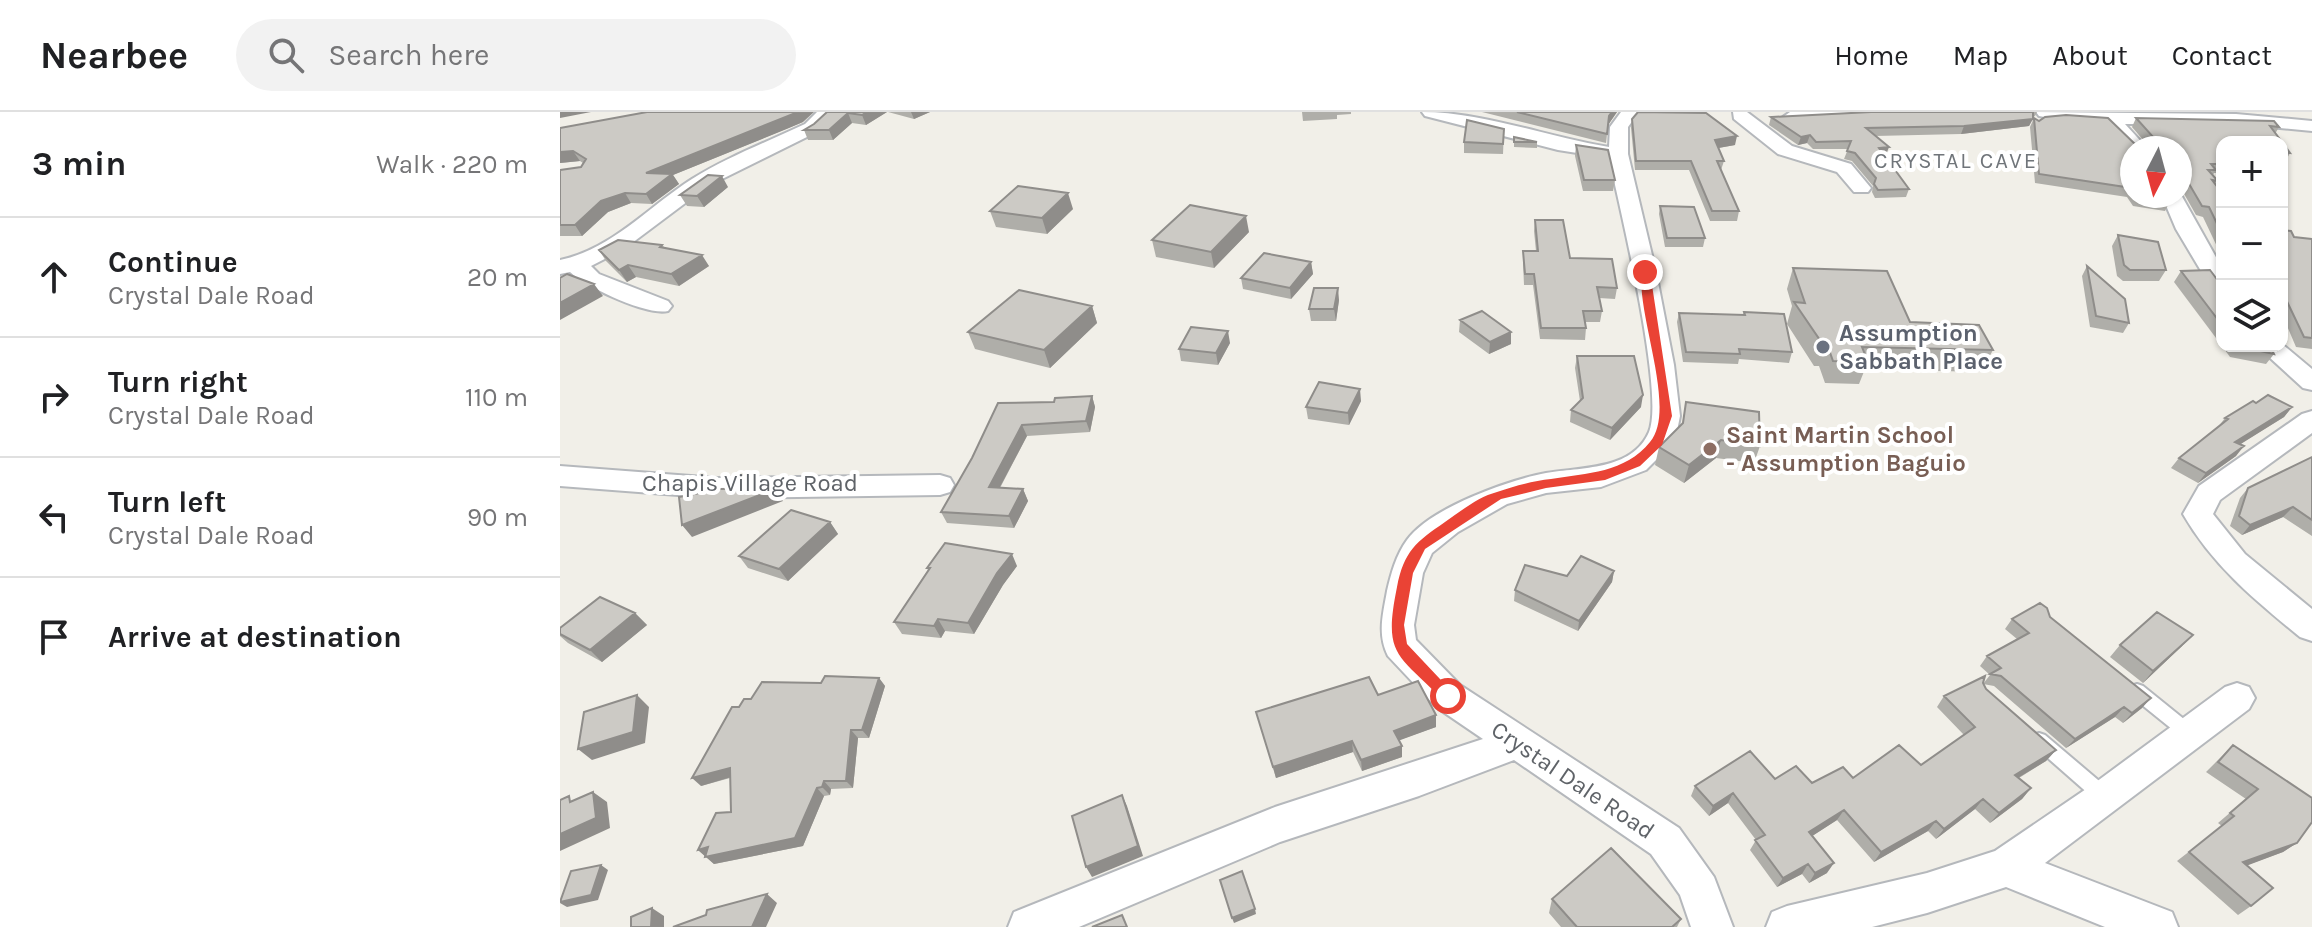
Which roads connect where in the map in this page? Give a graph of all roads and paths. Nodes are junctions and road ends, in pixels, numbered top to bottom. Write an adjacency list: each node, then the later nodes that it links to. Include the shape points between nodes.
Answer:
1 (826, 112): 13 (street, via 811,128 717,172 601,255)
2 (1431, 112): 10 (street)
3 (1630, 112): 10 (street, Crystal Dale Road, via 1619,127)
4 (1868, 112): 5 (street)
5 (1733, 114): 11 (street, via 1785,150 1844,168)
6 (2041, 116): 7 (street)
7 (2110, 119): 8 (street, via 2236,119); 9 (street)
8 (2312, 126)
9 (2126, 136)
10 (1618, 154): 26 (street, Crystal Dale Road, via 1661,365 1667,416 1658,442 1636,463 1601,477 1497,496 1447,524 1419,546 1400,600 1398,636 1408,657 1448,696)
11 (1861, 188)
12 (2178, 208): 14 (street)
13 (568, 266): 15 (street)
14 (2218, 280)
15 (660, 306)
16 (2276, 352): 17 (street)
17 (2312, 382)
18 (2312, 420): 21 (street, via 2209,493 2198,514 2210,537 2235,563)
19 (560, 476): 20 (street, Chapis Village Road, via 717,488)
20 (940, 485)
21 (2312, 628)
22 (2120, 677): 25 (lane)
23 (2237, 698): 25 (street)
24 (2031, 732): 27 (lane)
25 (2190, 733): 27 (street)
26 (1516, 743): 29 (street, via 1275,825); 30 (street, Crystal Dale Road, via 1665,841 1692,874)
27 (2106, 797): 28 (street)
28 (2006, 867): 31 (street, via 1927,893); 32 (street)
29 (1029, 927)
30 (1712, 927)
31 (1787, 927)
32 (2157, 927)

